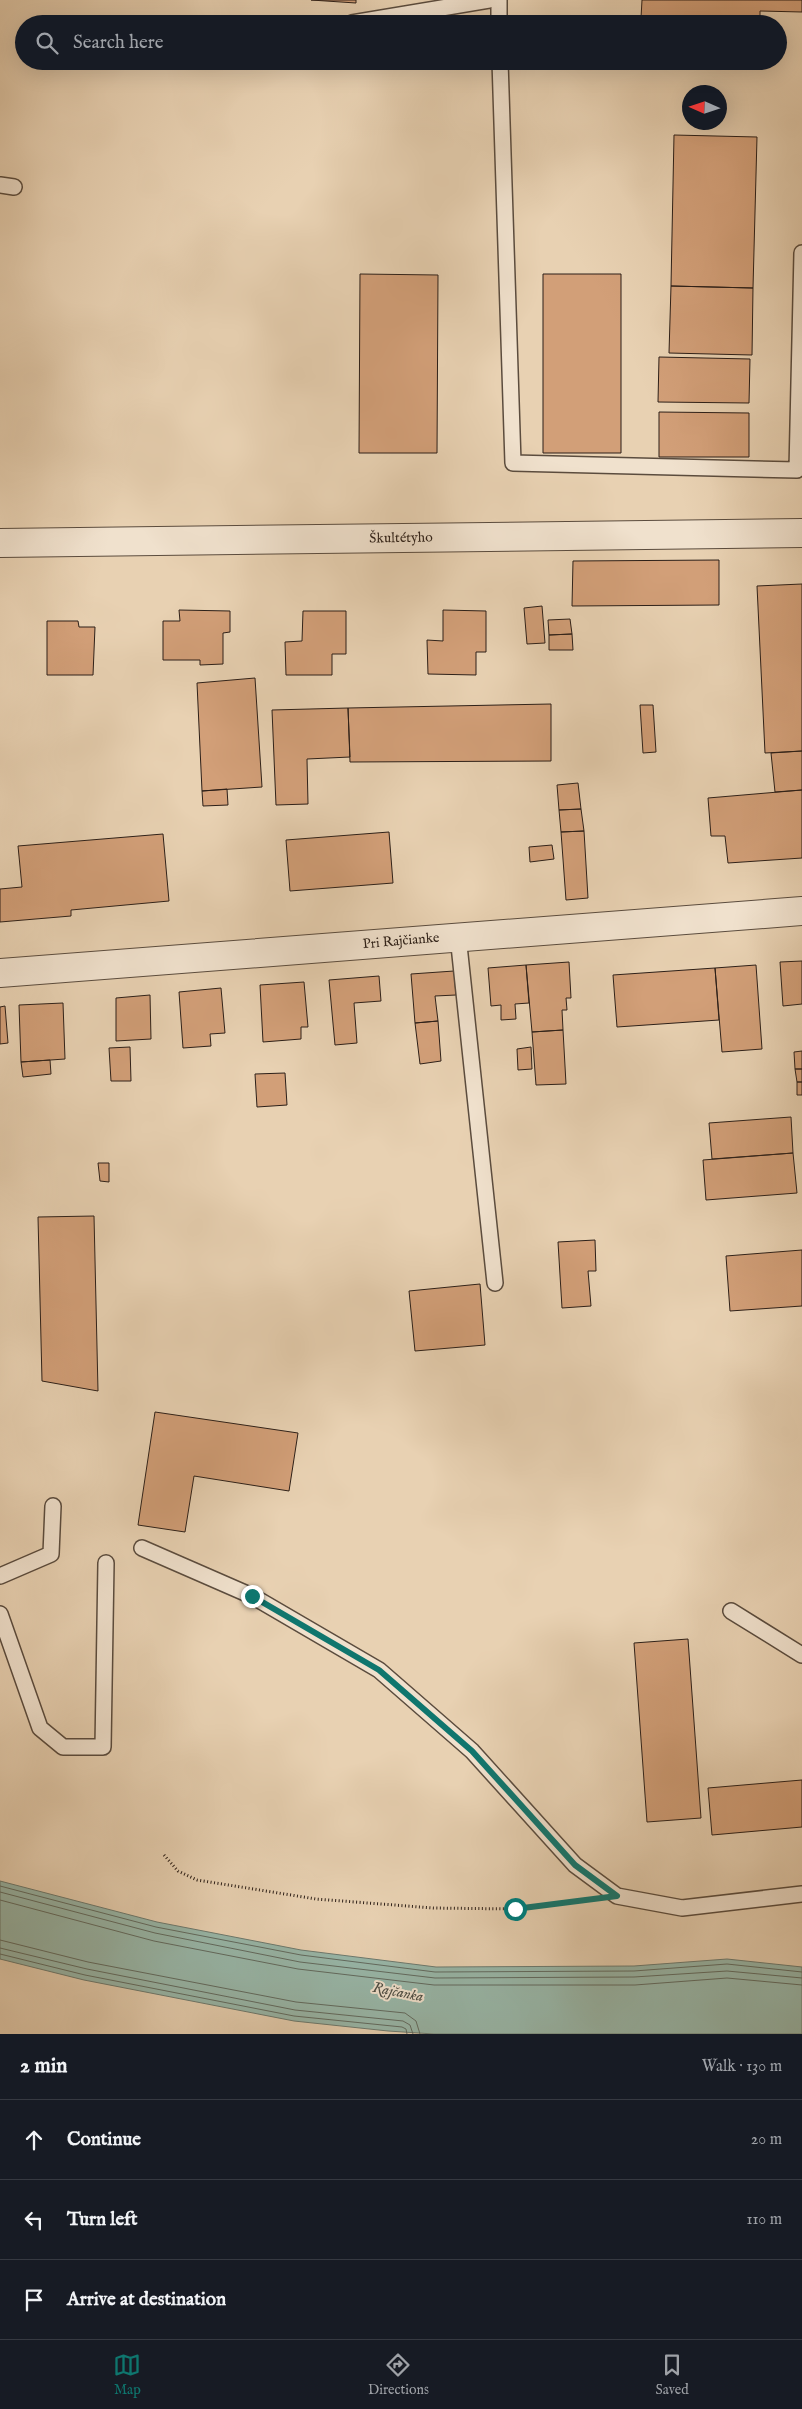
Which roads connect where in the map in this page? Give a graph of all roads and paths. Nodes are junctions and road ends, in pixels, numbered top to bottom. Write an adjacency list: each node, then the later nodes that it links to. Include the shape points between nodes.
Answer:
1 (489, 0): 3 (lane)
2 (499, 0): 4 (lane)
3 (400, 15)
4 (499, 15)
5 (500, 70): 6 (lane, via 512,463 797,470)
6 (802, 253)
7 (802, 533): 8 (street, Škultétyho)
8 (0, 542)
9 (802, 912): 10 (street, Pri Rajčianke)
10 (458, 936): 11 (street, Pri Rajčianke); 12 (lane)
11 (0, 973)
12 (495, 1283)
13 (53, 1506): 16 (lane, via 51,1554)
14 (142, 1548): 22 (lane, via 252,1596 379,1670 472,1751 575,1865)
15 (106, 1563): 18 (lane, via 103,1747 63,1747 40,1728)
16 (0, 1576)
17 (731, 1611): 19 (lane)
18 (0, 1614)
19 (802, 1655)
20 (164, 1855): 22 (path, via 178,1871 197,1880 316,1898 433,1908 515,1909)
21 (802, 1894): 22 (lane, via 682,1908)
22 (617, 1896)

